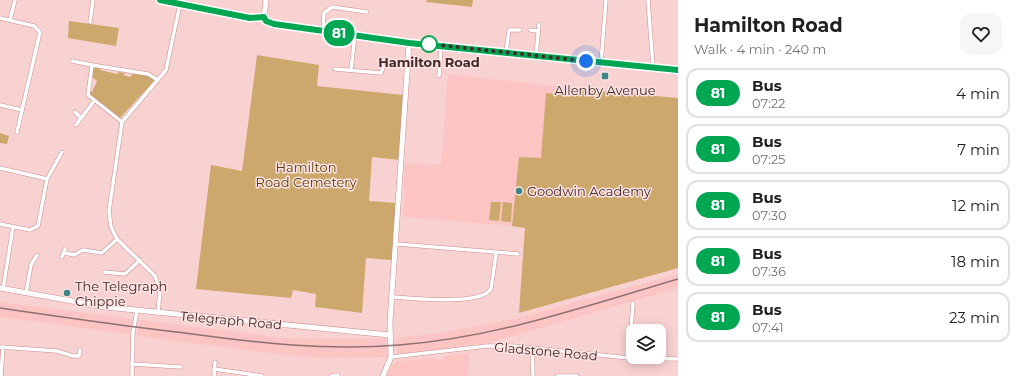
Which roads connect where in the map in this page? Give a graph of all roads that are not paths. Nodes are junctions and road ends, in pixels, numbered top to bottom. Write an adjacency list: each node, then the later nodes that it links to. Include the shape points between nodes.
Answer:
1 (14, 0): 11 (street)
2 (92, 0): 12 (street)
3 (160, 0): 7 (street)
4 (266, 0): 9 (street)
5 (606, 0): 24 (street)
6 (648, 0): 27 (street, via 652,17)
7 (181, 3): 9 (street, via 250,18); 32 (street, via 166,70)
8 (367, 12): 16 (street, via 332,8 324,13)
9 (264, 17): 16 (street, via 266,21 274,24)
10 (0, 18): 11 (street)
11 (10, 20): 35 (street, via 34,26 40,32)
12 (90, 22)
13 (539, 24): 17 (street)
14 (520, 30): 21 (street, via 509,30)
15 (530, 30): 17 (street)
16 (323, 31): 18 (street)
17 (538, 31): 22 (street)
18 (355, 35): 19 (street); 29 (street)
19 (409, 43): 20 (street); 47 (street)
20 (441, 45): 21 (street); 31 (street)
21 (506, 52): 22 (street)
22 (536, 55): 24 (street)
23 (72, 61): 25 (street)
24 (601, 63): 27 (street)
25 (92, 65): 32 (street, via 148,74); 33 (street, via 88,93)
26 (396, 66): 29 (street, via 384,65 381,74)
27 (653, 67): 30 (street)
28 (335, 69): 29 (street)
29 (351, 70)
30 (678, 70)
31 (439, 76)
32 (158, 80): 38 (street)
33 (94, 101): 37 (street); 38 (street)
34 (0, 104): 35 (street)
35 (22, 110): 40 (street)
36 (75, 112): 37 (street)
37 (81, 118): 39 (street)
38 (122, 122): 46 (street, via 109,210 111,227)
39 (76, 125)
40 (17, 132)
41 (62, 152): 43 (street)
42 (0, 168): 43 (street)
43 (47, 179): 45 (street, via 38,226 30,230)
44 (0, 224): 45 (street)
45 (13, 227): 54 (street)
46 (117, 239): 51 (street, via 102,253 83,250 74,255 65,251); 52 (street)
47 (397, 244): 48 (street); 56 (street)
48 (496, 254): 49 (street); 56 (street, via 491,289 484,295 447,301)
49 (518, 254)
50 (36, 255): 55 (street, via 31,264)
51 (62, 257)
52 (140, 260): 53 (street, via 125,274); 59 (street, via 157,281 160,291)
53 (104, 272)
54 (2, 289): 55 (street, Telegraph Road)
55 (26, 292): 58 (street, Telegraph Road)
56 (393, 297): 61 (street)
57 (633, 303): 60 (street)
58 (137, 311): 59 (street, Telegraph Road); 70 (street, via 133,332)
59 (158, 313): 61 (street, Telegraph Road)
60 (631, 324)
61 (390, 335): 65 (street)
62 (1, 347): 64 (street, via 57,351 73,356 78,356); 74 (street)
63 (532, 347): 65 (street, Gladstone Road, via 487,346); 66 (street, Gladstone Road); 80 (street)
64 (80, 350)
65 (391, 357): 79 (street)
66 (626, 358)
67 (666, 359): 68 (street, Gladstone Road)
68 (678, 359)
69 (215, 362): 72 (street)
70 (132, 364): 71 (street); 75 (street)
71 (181, 367)
72 (214, 369): 76 (street); 77 (street)
73 (338, 375): 78 (street)
74 (1, 376)
75 (132, 376)
76 (214, 376)
77 (262, 376)
78 (332, 376)
79 (383, 376)
80 (533, 376)
81 (558, 376): 82 (street)
82 (577, 376)

